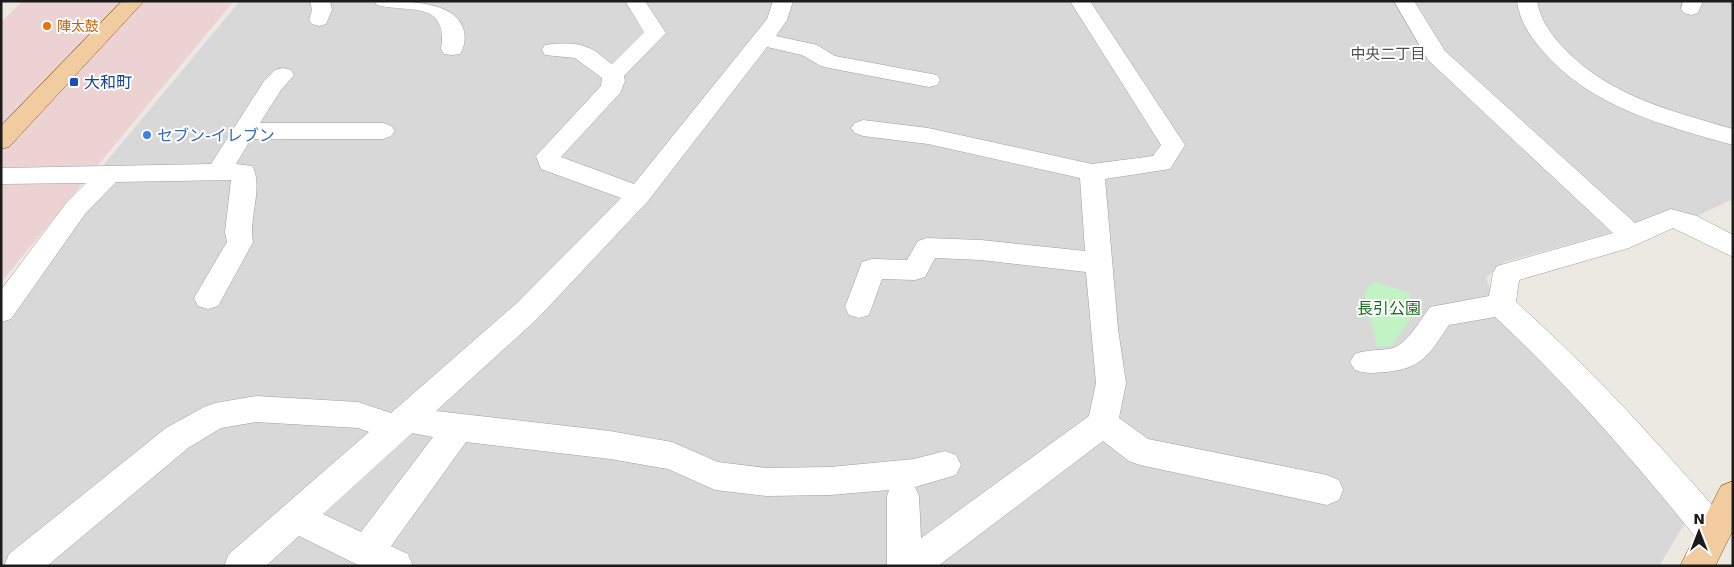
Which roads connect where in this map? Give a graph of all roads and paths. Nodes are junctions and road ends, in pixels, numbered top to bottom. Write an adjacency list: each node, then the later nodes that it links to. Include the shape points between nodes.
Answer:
1 (134, 1): 19 (main road)
2 (384, 1): 8 (street)
3 (634, 1): 13 (street, via 655,33)
4 (783, 1): 9 (street, via 777,20)
5 (1080, 1): 21 (street, via 1173,145 1160,163)
6 (1404, 1): 25 (street, via 1436,55)
7 (1527, 1): 18 (street, via 1535,26 1576,74 1629,104)
8 (440, 5): 10 (street, via 455,30)
9 (762, 39): 14 (street, via 809,50 829,61); 24 (street)
10 (452, 48)
11 (554, 50): 13 (street, via 581,52)
12 (283, 75): 16 (street, via 272,86)
13 (614, 75): 24 (street, via 612,88 548,156 550,163)
14 (929, 80)
15 (863, 128): 21 (street, via 928,136)
16 (243, 131): 17 (street); 20 (street)
17 (383, 131)
18 (1733, 137)
19 (1, 141)
20 (218, 172): 22 (street); 28 (street, via 243,172 240,242)
21 (1092, 172): 27 (street)
22 (110, 174): 23 (street); 31 (street, via 76,208)
23 (1, 176)
24 (639, 195): 33 (street, via 527,311)
25 (1630, 234): 26 (street, via 1671,218 1688,223); 29 (street, via 1620,240 1508,273)
26 (1733, 247)
27 (1100, 263): 30 (street, via 981,250 927,248 915,270 872,269); 34 (street, via 1111,384)
28 (208, 298)
29 (1501, 305): 32 (street, via 1440,315 1422,341 1402,358); 41 (street, via 1551,350 1640,445)
30 (858, 307)
31 (1, 311)
32 (1365, 362)
33 (401, 423): 35 (street); 40 (street); 43 (street, via 358,415 256,409 215,416 177,438)
34 (1103, 423): 37 (street, via 1140,451); 47 (street)
35 (458, 428): 36 (street, via 610,445 672,456 715,476 767,482 886,476); 42 (street)
36 (945, 465)
37 (1327, 490)
38 (903, 496): 46 (street)
39 (1733, 496): 41 (main road)
40 (297, 518): 42 (street); 44 (street)
41 (1713, 533): 48 (main road)
42 (366, 552): 45 (street)
43 (21, 566)
44 (241, 566)
45 (396, 566)
46 (904, 566)
47 (909, 566)
48 (1697, 566)

